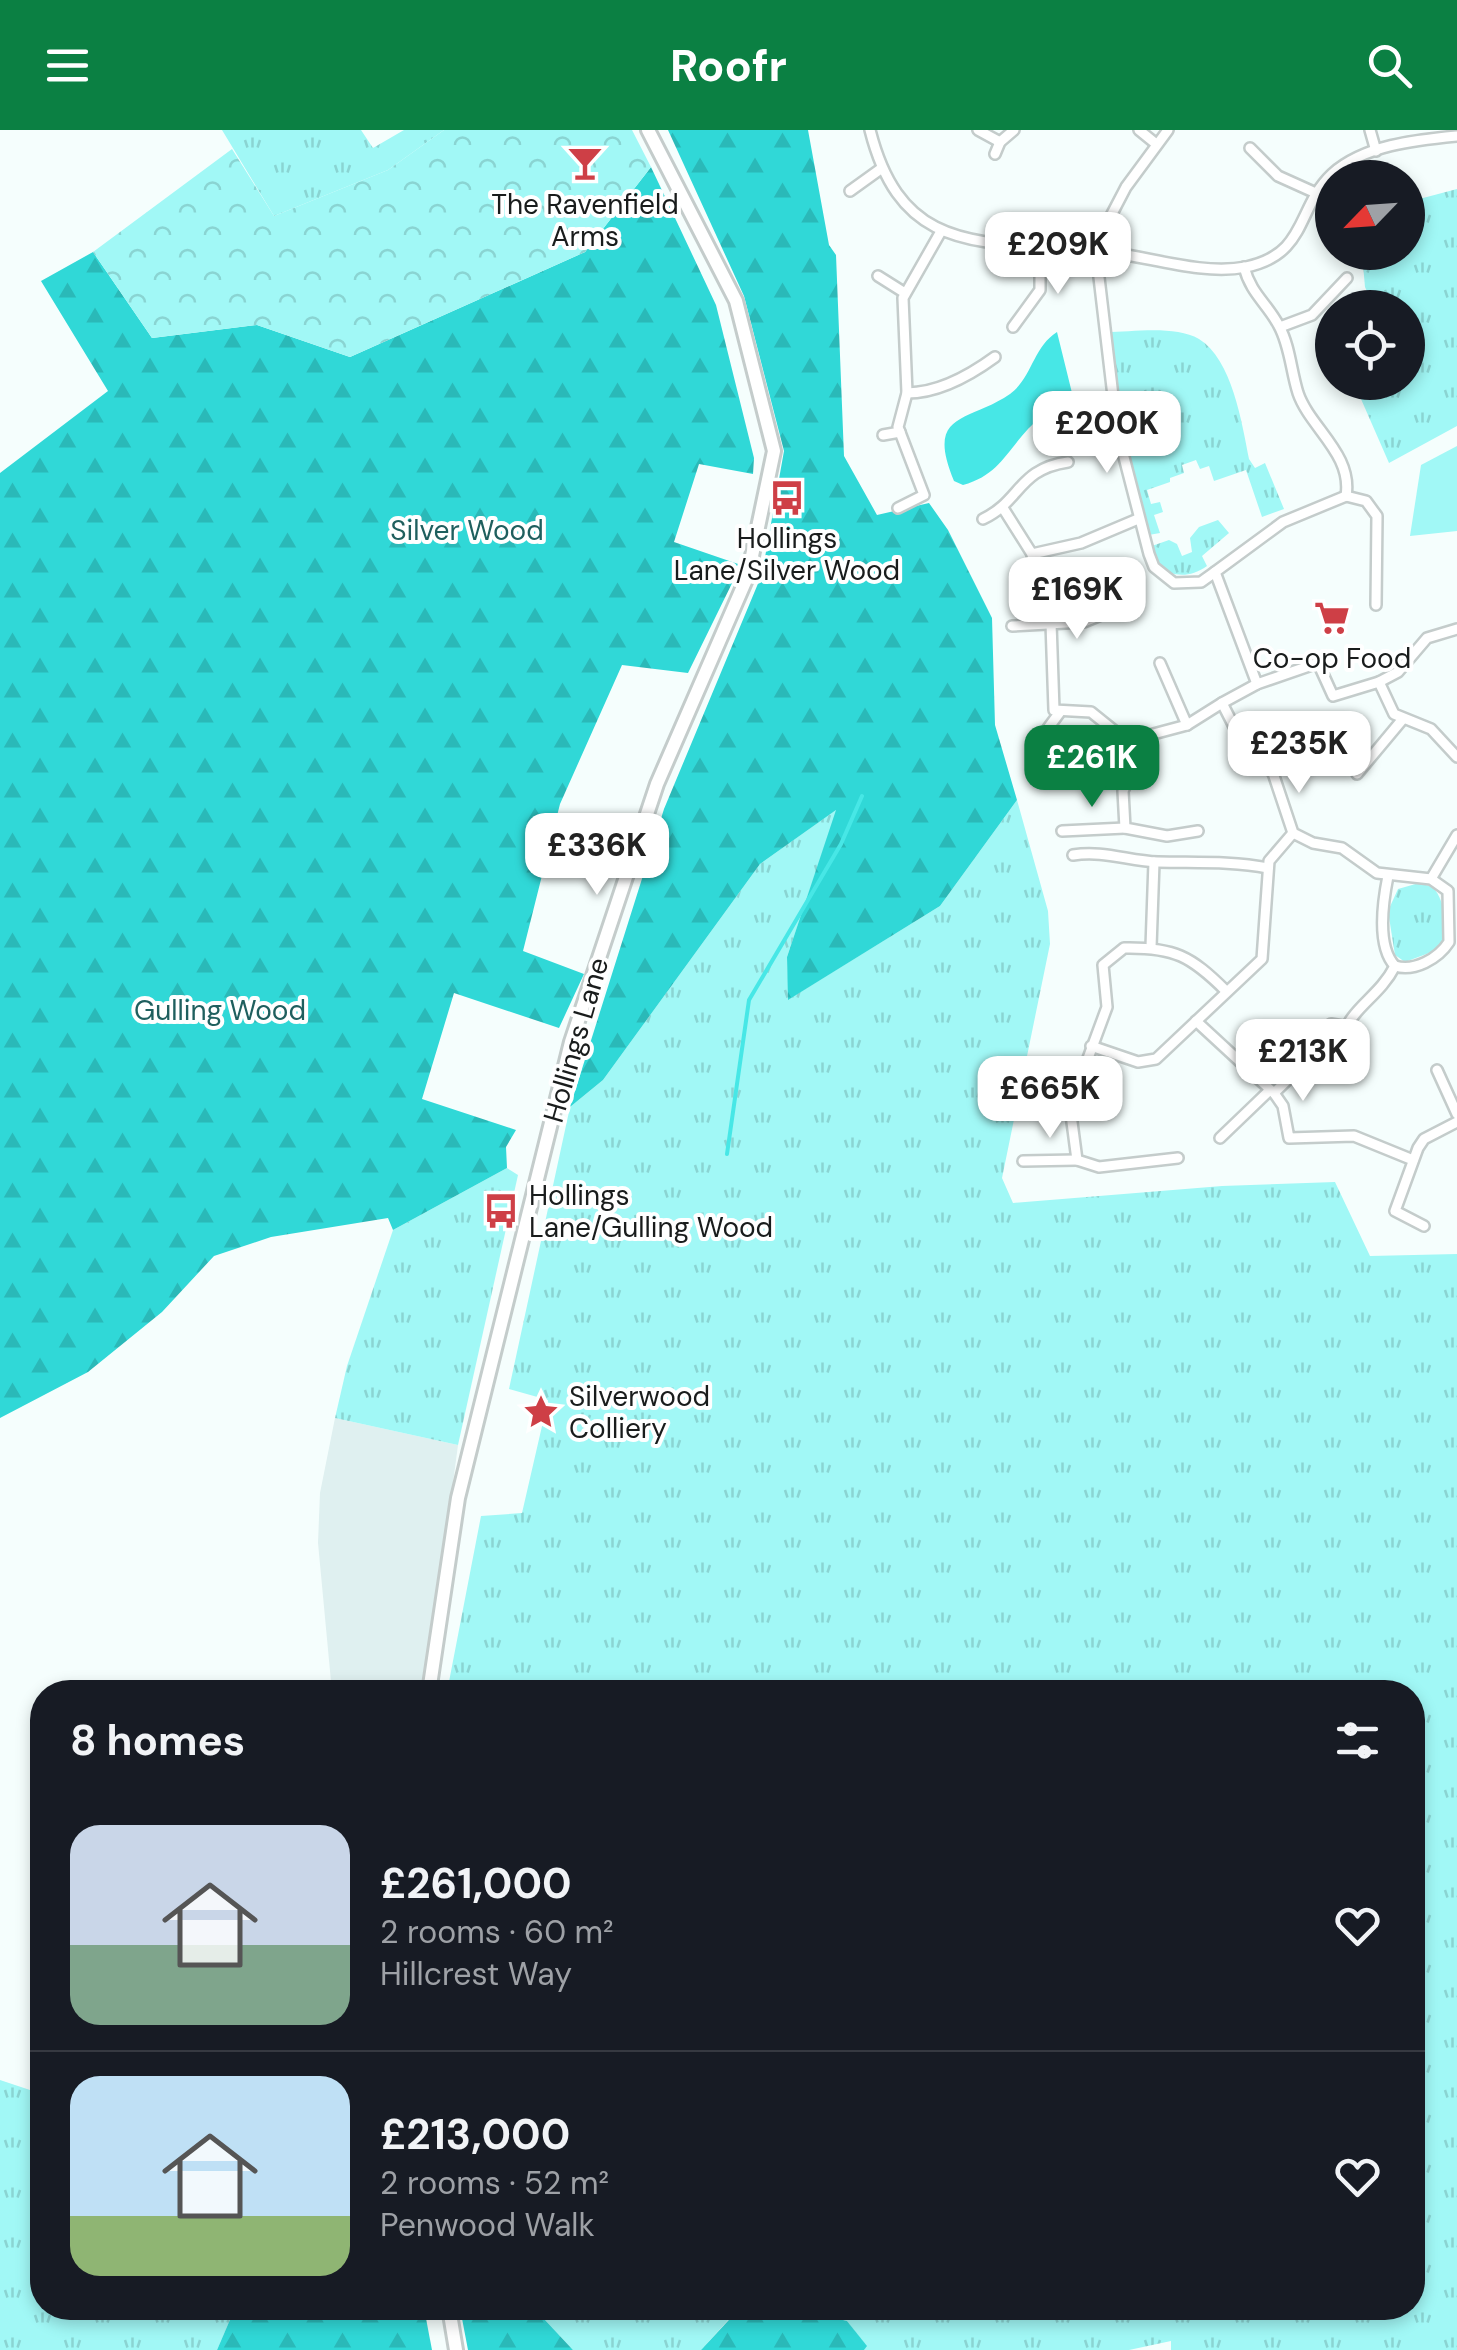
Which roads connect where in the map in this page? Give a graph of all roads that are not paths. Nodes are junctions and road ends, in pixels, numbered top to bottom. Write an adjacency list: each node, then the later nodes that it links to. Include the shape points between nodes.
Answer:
1 (648, 130): 88 (street, Hollings Lane, via 736,301 774,451 748,575 657,784 571,1042 458,1498)
2 (870, 130): 15 (street)
3 (978, 130): 9 (street)
4 (1014, 130): 9 (street)
5 (1138, 130): 10 (street)
6 (1168, 130): 10 (street)
7 (1370, 130): 12 (street)
8 (1457, 136): 12 (street)
9 (1000, 142): 13 (street)
10 (1155, 143): 20 (street)
11 (1250, 148): 17 (street, via 1278,176)
12 (1376, 151): 14 (street)
13 (995, 154)
14 (1358, 160)
15 (882, 168): 16 (street); 19 (street, via 910,212)
16 (850, 191)
17 (1315, 193)
18 (1315, 200): 24 (street, via 1294,241 1271,259)
19 (940, 233): 21 (street); 28 (street)
20 (1102, 233): 22 (street, via 1086,237); 23 (street)
21 (1040, 247): 22 (street); 30 (street, via 1040,290)
22 (1080, 250): 25 (street, via 1085,263)
23 (1116, 253): 24 (street); 25 (street)
24 (1244, 267): 29 (street, via 1252,294)
25 (1098, 269): 39 (street, via 1118,435)
26 (878, 276): 28 (street)
27 (1347, 278): 29 (street, via 1312,315)
28 (905, 293): 32 (street)
29 (1280, 327): 36 (street, via 1298,394 1337,455)
30 (1012, 328)
31 (995, 357): 32 (street, via 961,378)
32 (907, 393): 33 (street)
33 (900, 432): 34 (street); 37 (street, via 924,495)
34 (883, 435)
35 (1068, 462): 38 (street, via 1033,471)
36 (1346, 496): 43 (street, via 1283,522); 45 (street, via 1366,501 1377,516)
37 (898, 508)
38 (1003, 508): 40 (street); 41 (street)
39 (1138, 518): 41 (street, via 1081,543); 43 (street, via 1163,576 1187,584)
40 (983, 519)
41 (1032, 554): 42 (street)
42 (1034, 568)
43 (1216, 572): 51 (street)
44 (1124, 605): 46 (street, via 1084,622)
45 (1376, 605)
46 (1051, 623): 47 (street); 53 (street, via 1052,705)
47 (1012, 626)
48 (1457, 629): 50 (street, via 1427,638 1398,672)
49 (1160, 663): 55 (street)
50 (1378, 682): 51 (street, via 1334,696 1315,662); 54 (street)
51 (1257, 684): 52 (street)
52 (1222, 703): 55 (street); 63 (street, via 1244,744 1272,773)
53 (1060, 712): 56 (street, via 1092,712); 58 (street, via 1044,732)
54 (1402, 720): 57 (street, via 1431,729); 59 (street)
55 (1187, 725): 56 (street)
56 (1127, 741): 60 (street)
57 (1456, 753)
58 (1044, 761)
59 (1356, 774)
60 (1125, 828): 61 (street); 62 (street, via 1167,836)
61 (1062, 831)
62 (1198, 831)
63 (1293, 833): 67 (street); 68 (street, via 1342,848)
64 (1457, 835): 69 (street)
65 (1072, 855): 66 (street, via 1122,854)
66 (1154, 862): 67 (street, via 1226,860); 71 (street)
67 (1268, 868): 73 (street, via 1266,952)
68 (1388, 876): 69 (street); 72 (street, via 1382,916)
69 (1431, 879): 70 (street)
70 (1452, 892): 72 (street, via 1443,952 1405,969)
71 (1150, 948): 73 (street, via 1198,962); 76 (street, via 1118,950 1103,965 1107,1007)
72 (1394, 966): 75 (street)
73 (1226, 991): 74 (street)
74 (1196, 1021): 76 (street, via 1148,1062); 79 (street)
75 (1343, 1026): 77 (street, via 1341,1040 1319,1061); 77 (street, via 1331,1024 1316,1036 1304,1049)
76 (1091, 1046): 84 (street, via 1070,1106)
77 (1306, 1061): 79 (street)
78 (1437, 1070): 80 (street)
79 (1272, 1092): 82 (street); 85 (street, via 1283,1106 1289,1138 1354,1136)
80 (1457, 1114)
81 (1457, 1122): 85 (street, via 1424,1139)
82 (1220, 1138)
83 (1178, 1158): 84 (street, via 1099,1166)
84 (1077, 1160): 86 (street)
85 (1413, 1160): 87 (street, via 1395,1212)
86 (1023, 1161)
87 (1424, 1226)
88 (431, 1680)
89 (451, 2320): 90 (street)
90 (456, 2350)

